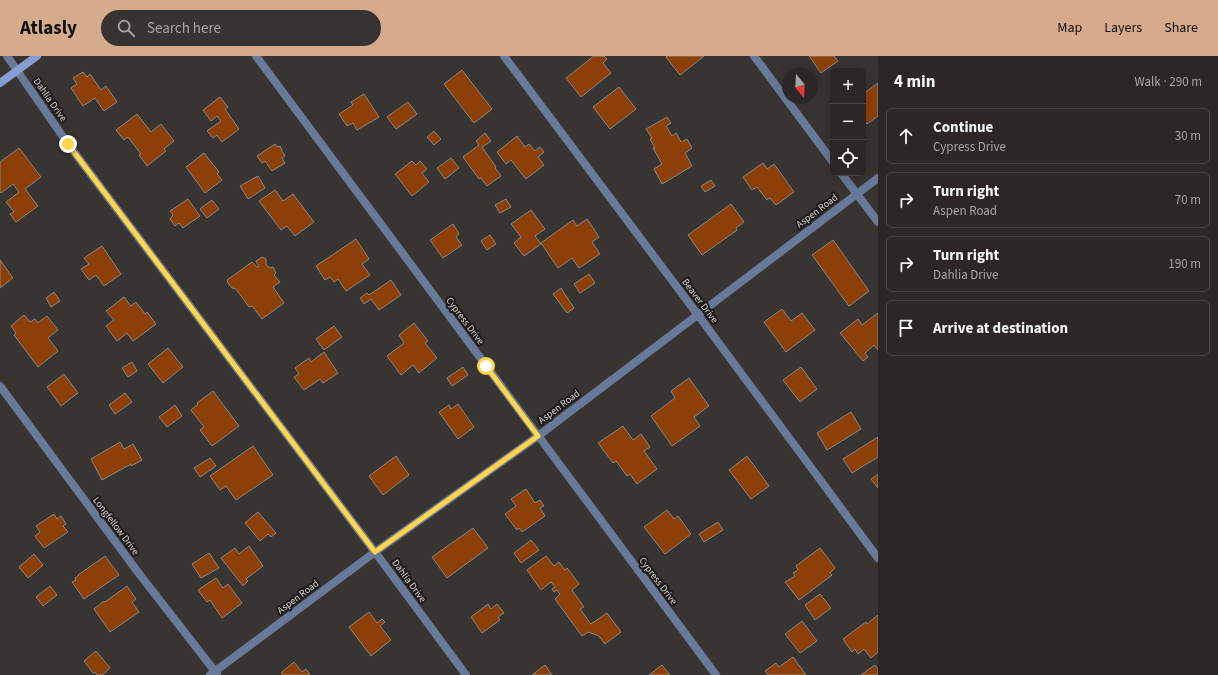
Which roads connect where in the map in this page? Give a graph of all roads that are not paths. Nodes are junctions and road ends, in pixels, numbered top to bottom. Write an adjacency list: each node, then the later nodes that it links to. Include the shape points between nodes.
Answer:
1 (7, 56): 6 (street, Dahlia Drive)
2 (37, 56): 6 (street)
3 (256, 56): 15 (street, Cypress Drive)
4 (504, 56): 13 (street, Beaver Drive)
5 (754, 56): 8 (street)
6 (18, 70): 7 (street); 16 (street, Dahlia Drive, via 68,144)
7 (0, 83)
8 (830, 158)
9 (843, 176): 11 (street)
10 (878, 178): 11 (street, Aspen Road)
11 (857, 194): 12 (street); 13 (street, Aspen Road)
12 (878, 222)
13 (698, 315): 15 (street, Aspen Road); 17 (street, Beaver Drive)
14 (0, 386): 18 (street, Longfellow Drive)
15 (538, 436): 16 (street, Aspen Road); 20 (street, Cypress Drive)
16 (375, 552): 18 (street, Aspen Road); 19 (street, Dahlia Drive)
17 (878, 558)
18 (214, 674)
19 (466, 675)
20 (716, 675)

